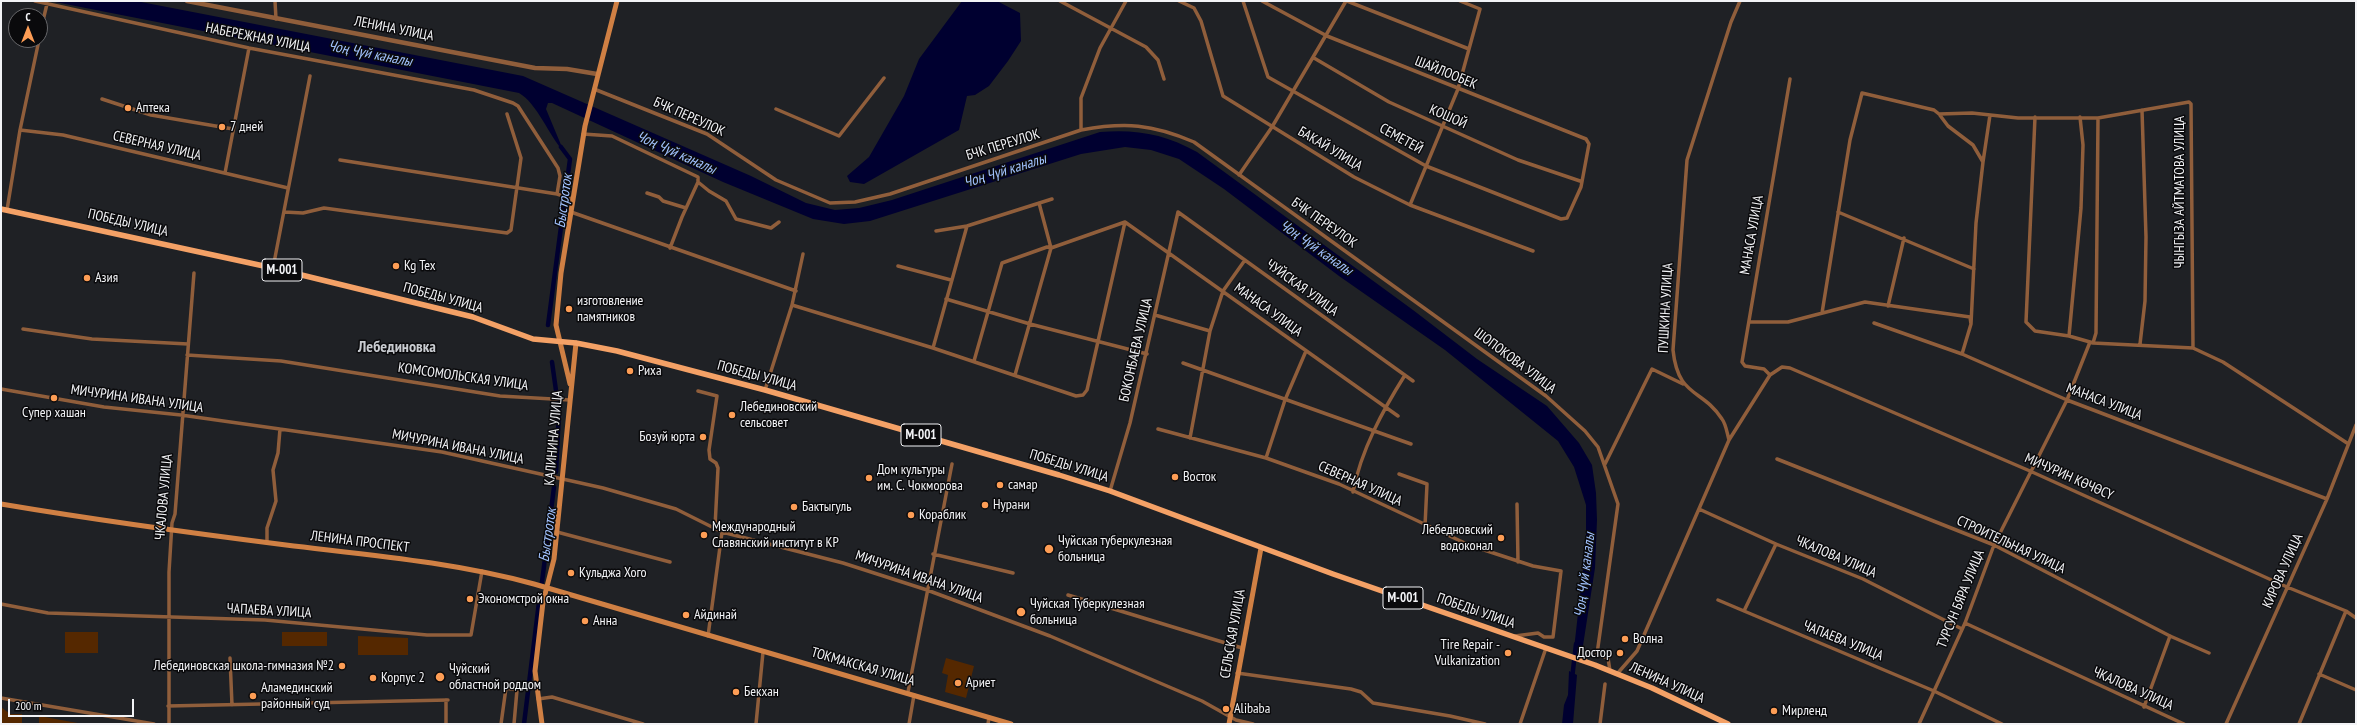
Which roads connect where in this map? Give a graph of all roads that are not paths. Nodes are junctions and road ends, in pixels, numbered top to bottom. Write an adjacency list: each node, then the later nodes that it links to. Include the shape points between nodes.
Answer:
1 (35, 1): 13 (street, НАБЕРЕЖНАЯ УЛИЦА)
2 (187, 1): 15 (street, ЛЕНИНА УЛИЦА)
3 (275, 1): 15 (street)
4 (617, 1): 22 (main road, КАЛИНИНА УЛИЦА)
5 (1060, 1): 16 (street)
6 (1126, 1): 16 (street)
7 (1179, 1): 40 (street, БАКАЙ УЛИЦА, via 1194,8 1201,21 1223,96)
8 (1243, 1): 29 (street, СЕМЕТЕЙ, via 1268,78)
9 (1262, 1): 17 (street, ШАЙЛООБЕК)
10 (1346, 1): 17 (street); 20 (street)
11 (1460, 1): 20 (street, via 1480,9)
12 (1740, 1): 118 (street, ПУШКИНА УЛИЦА, via 1730,22 1687,160 1673,350 1675,365)
13 (47, 4): 14 (street); 19 (street, НАБЕРЕЖНАЯ УЛИЦА)
14 (46, 8)
15 (276, 19): 22 (street, ЛЕНИНА УЛИЦА, via 535,68 567,69)
16 (1110, 29): 25 (street, via 1146,47 1158,60); 43 (street, via 1081,98)
17 (1327, 36): 21 (street); 28 (street, ШАЙЛООБЕК)
18 (37, 48): 42 (street)
19 (249, 48): 41 (street); 55 (street, НАБЕРЕЖНАЯ УЛИЦА, via 474,90 516,104 558,168)
20 (1469, 49): 28 (street)
21 (1314, 58): 29 (street); 39 (street, КОШОЙ, via 1389,102)
22 (597, 74): 27 (main road, КАЛИНИНА УЛИЦА)
23 (310, 76): 52 (street)
24 (884, 78): 31 (street, via 839,136)
25 (1164, 79)
26 (1790, 79): 92 (street, МАНАСА УЛИЦА)
27 (594, 88): 43 (street, БЧК ПЕРЕУЛОК, via 707,134 776,180 830,203 855,202 890,194); 44 (main road, КАЛИНИНА УЛИЦА)
28 (1458, 89): 39 (street); 50 (street, ШАЙЛООБЕК, via 1586,139 1589,144)
29 (1293, 93): 40 (street); 47 (street, СЕМЕТЕЙ)
30 (102, 99): 41 (street, via 151,115)
31 (776, 109)
32 (2142, 110): 38 (street, ЧЫНГЫЗА АЙТМАТОВА УЛИЦА); 103 (street, via 2146,222 2145,301); 105 (street, ЧЫНГЫЗА АЙТМАТОВА УЛИЦА, via 2186,102 2191,104)
33 (507, 114): 53 (street, via 521,158)
34 (1939, 114): 35 (street, ЧЫНГЫЗА АЙТМАТОВА УЛИЦА, via 1965,113); 46 (street, via 1947,125 1973,145); 65 (street, via 1934,110 1862,93 1850,140)
35 (1990, 116): 36 (street, ЧЫНГЫЗА АЙТМАТОВА УЛИЦА); 46 (street)
36 (2036, 116): 37 (street, ЧЫНГЫЗА АЙТМАТОВА УЛИЦА); 97 (street, via 2025,319 2029,328 2035,331)
37 (2080, 117): 38 (street, ЧЫНГЫЗА АЙТМАТОВА УЛИЦА); 97 (street, via 2083,145 2081,208)
38 (2098, 118): 100 (street, ТУРСУН БЯРА УЛИЦА, via 2096,334)
39 (1441, 126): 47 (street); 50 (street, КОШОЙ, via 1518,160)
40 (1272, 127): 49 (street); 59 (street, БАКАЙ УЛИЦА, via 1354,177)
41 (233, 129): 48 (street)
42 (20, 130): 48 (street, СЕВЕРНАЯ УЛИЦА, via 63,135); 61 (street)
43 (1081, 130): 49 (street, БЧК ПЕРЕУЛОК, via 1132,124 1170,132 1194,142)
44 (583, 134): 51 (street, via 612,136 698,177); 56 (main road, КАЛИНИНА УЛИЦА)
45 (340, 160): 53 (street)
46 (1983, 162): 79 (street)
47 (1426, 166): 50 (street, СЕМЕТЕЙ, via 1563,220 1567,218 1581,187); 59 (street)
48 (225, 173): 52 (street, СЕВЕРНАЯ УЛИЦА)
49 (1239, 175): 82 (street, БЧК ПЕРЕУЛОК)
50 (1580, 181)
51 (698, 182): 60 (street); 66 (street, via 726,201 736,219 771,228)
52 (288, 188): 62 (street)
53 (518, 189): 55 (street); 62 (street, via 511,230 502,232 324,208 303,214)
54 (647, 193): 60 (street)
55 (559, 195): 56 (street)
56 (572, 199): 63 (main road, КАЛИНИНА УЛИЦА)
57 (1052, 199): 58 (street)
58 (1039, 203): 68 (street); 72 (street)
59 (1410, 205): 73 (street, БАКАЙ УЛИЦА)
60 (686, 208): 71 (street)
61 (4, 210): 78 (main road, ПОБЕДЫ УЛИЦА / М-001)
62 (284, 212): 78 (street)
63 (571, 212): 71 (street); 98 (main road, КАЛИНИНА УЛИЦА, via 557,307 556,325)
64 (1178, 212): 74 (street, БОКОНБАЕВА УЛИЦА); 76 (street, ЧУЙСКАЯ УЛИЦА)
65 (1838, 212): 70 (street); 89 (street)
66 (779, 222)
67 (1125, 222): 72 (street); 74 (street, МАНАСА УЛИЦА); 99 (street)
68 (967, 226): 69 (street); 81 (street)
69 (936, 230)
70 (1904, 238): 79 (street); 87 (street)
71 (670, 248): 83 (street)
72 (1049, 248): 88 (street, via 1002,263); 94 (street)
73 (1533, 251)
74 (1168, 253): 84 (street, МАНАСА УЛИЦА); 90 (street, БОКОНБАЕВА УЛИЦА)
75 (803, 254): 83 (street)
76 (1245, 260): 84 (street); 114 (street, ЧУЙСКАЯ УЛИЦА)
77 (898, 266): 81 (street)
78 (273, 268): 98 (main road, ПОБЕДЫ УЛИЦА / М-001, via 474,317 533,339)
79 (1974, 269): 91 (street)
80 (194, 273): 102 (street, ЧКАЛОВА УЛИЦА)
81 (951, 280): 85 (street)
82 (1398, 289): 139 (street, ШОПОКОВА УЛИЦА, via 1546,396 1585,431 1598,447)
83 (796, 291): 86 (street)
84 (1223, 291): 96 (street); 106 (street, МАНАСА УЛИЦА)
85 (946, 300): 88 (street); 104 (street)
86 (792, 305): 104 (street); 120 (street)
87 (1888, 306): 89 (street, via 1865,302); 91 (street)
88 (988, 311): 94 (street); 110 (street)
89 (1822, 313): 92 (street, via 1788,322)
90 (1155, 315): 96 (street); 107 (street, БОКОНБАЕВА УЛИЦА)
91 (1970, 317): 108 (street, via 1971,324)
92 (1749, 322): 115 (street, МАНАСА УЛИЦА, via 1742,362 1744,366 1764,369)
93 (1874, 323): 108 (street, МАНАСА УЛИЦА)
94 (1030, 324): 99 (street); 113 (street)
95 (23, 329): 102 (street, via 92,339)
96 (1210, 331): 112 (street)
97 (2069, 336): 100 (street)
98 (560, 342): 101 (main road, ПОБЕДЫ УЛИЦА / М-001); 117 (main road, КАЛИНИНА УЛИЦА)
99 (1099, 342): 107 (street); 113 (street, via 1087,390 1083,395 1076,396)
100 (2091, 342): 103 (street); 124 (street, ТУРСУН БЯРА УЛИЦА)
101 (576, 343): 117 (main road, КАЛИНИНА УЛИЦА); 120 (main road, ПОБЕДЫ УЛИЦА / М-001)
102 (188, 344): 109 (street, ЧКАЛОВА УЛИЦА)
103 (2140, 344): 105 (street)
104 (933, 348): 110 (street)
105 (2193, 348): 134 (street, via 2223,362)
106 (1306, 350): 123 (street); 125 (street, МАНАСА УЛИЦА)
107 (1147, 354): 143 (street, БОКОНБАЕВА УЛИЦА)
108 (1962, 354): 124 (street, МАНАСА УЛИЦА)
109 (187, 356): 122 (street, КОМСОМОЛЬСКАЯ УЛИЦА, via 281,361 500,396); 126 (street, ЧКАЛОВА УЛИЦА)
110 (974, 361): 113 (street)
111 (1183, 363): 112 (street)
112 (1203, 369): 123 (street); 132 (street)
113 (1015, 375)
114 (1405, 375): 116 (street, ЧУЙСКАЯ УЛИЦА); 125 (street)
115 (1770, 375): 133 (street); 140 (street, МИЧУРИН КӨЧӨСҮ, via 1782,367 1790,368)
116 (1413, 381)
117 (570, 384): 122 (main road, КАЛИНИНА УЛИЦА)
118 (1683, 384): 133 (street, ПУШКИНА УЛИЦА, via 1723,419); 139 (street, via 1652,369)
119 (1, 389): 126 (street, МИЧУРИНА ИВАНА УЛИЦА, via 104,407)
120 (765, 390): 143 (main road, ПОБЕДЫ УЛИЦА / М-001)
121 (698, 391): 150 (street, via 717,396 709,450 710,459 718,468)
122 (570, 400): 142 (main road, КАЛИНИНА УЛИЦА)
123 (1286, 400): 131 (street); 136 (street)
124 (2066, 400): 140 (street, ТУРСУН БЯРА УЛИЦА); 145 (street, МАНАСА УЛИЦА)
125 (1385, 407): 127 (street, МАНАСА УЛИЦА); 131 (street)
126 (181, 415): 129 (street, МИЧУРИНА ИВАНА УЛИЦА); 151 (street, ЧКАЛОВА УЛИЦА)
127 (1398, 416)
128 (2356, 425): 134 (street, КИРОВА УЛИЦА)
129 (280, 429): 142 (street, МИЧУРИНА ИВАНА УЛИЦА, via 442,452); 154 (street, via 278,453 273,470 276,501 267,528)
130 (1158, 429): 132 (street, СЕВЕРНАЯ УЛИЦА)
131 (1375, 430): 135 (street); 144 (street, via 1356,477)
132 (1190, 438): 136 (street, СЕВЕРНАЯ УЛИЦА)
133 (1729, 440): 148 (street)
134 (2347, 443): 145 (street, КИРОВА УЛИЦА)
135 (1411, 444)
136 (1266, 458): 144 (street, СЕВЕРНАЯ УЛИЦА, via 1339,484)
137 (1777, 459): 156 (street, СТРОИТЕЛЬНАЯ УЛИЦА)
138 (952, 464): 158 (street)
139 (1605, 464): 184 (street, ШОПОКОВА УЛИЦА, via 1618,504 1597,654 1608,658)
140 (2030, 471): 156 (street, ТУРСУН БЯРА УЛИЦА); 163 (street, МИЧУРИН КӨЧӨСҮ)
141 (1399, 474): 149 (street, via 1427,484)
142 (563, 479): 150 (street, МИЧУРИНА ИВАНА УЛИЦА, via 676,509); 152 (main road, КАЛИНИНА УЛИЦА)
143 (1110, 491): 157 (main road, ПОБЕДЫ УЛИЦА / М-001)
144 (1353, 492): 149 (street, СЕВЕРНАЯ УЛИЦА)
145 (2327, 499): 163 (street, КИРОВА УЛИЦА)
146 (1, 504): 151 (main road, ЛЕНИНА ПРОСПЕКТ)
147 (1517, 504): 160 (street)
148 (1699, 509): 155 (street, ЧКАЛОВА УЛИЦА); 186 (street, via 1638,651)
149 (1425, 526): 160 (street, СЕВЕРНАЯ УЛИЦА)
150 (715, 528): 153 (street, МИЧУРИНА ИВАНА УЛИЦА)
151 (172, 531): 154 (main road, ЛЕНИНА ПРОСПЕКТ); 171 (street, ЧКАЛОВА УЛИЦА)
152 (557, 532): 159 (street); 164 (main road, КАЛИНИНА УЛИЦА)
153 (722, 532): 165 (street, МИЧУРИНА ИВАНА УЛИЦА, via 843,563); 175 (street)
154 (267, 543): 161 (main road, ЛЕНИНА ПРОСПЕКТ, via 433,562)
155 (1776, 544): 169 (street); 174 (street, ЧКАЛОВА УЛИЦА, via 1863,579)
156 (1994, 545): 173 (street, ТУРСУН БЯРА УЛИЦА); 176 (street, СТРОИТЕЛЬНАЯ УЛИЦА)
157 (1261, 548): 177 (main road, ПОБЕДЫ УЛИЦА / М-001); 178 (main road, СЕЛЬСКАЯ УЛИЦА)
158 (933, 554): 162 (street); 165 (street)
159 (670, 562)
160 (1518, 562): 177 (street, СЕВЕРНАЯ УЛИЦА, via 1561,571 1553,637 1538,634)
161 (482, 571): 164 (main road, ЛЕНИНА ПРОСПЕКТ); 171 (street, ЧАПАЕВА УЛИЦА, via 471,635 426,635 266,620)
162 (1013, 573)
163 (2287, 587): 170 (street, МИЧУРИН КӨЧӨСҮ); 220 (street, КИРОВА УЛИЦА)
164 (548, 589): 175 (main road, ЛЕНИНА ПРОСПЕКТ); 194 (main road, КАЛИНИНА УЛИЦА, via 543,602 535,671)
165 (927, 590): 191 (street); 198 (street, МИЧУРИНА ИВАНА УЛИЦА, via 1050,636 1202,701)
166 (1068, 595): 178 (street)
167 (1718, 600): 169 (street, ЧАПАЕВА УЛИЦА)
168 (1, 604): 171 (street, ЧАПАЕВА УЛИЦА, via 48,614)
169 (1744, 611): 189 (street, ЧАПАЕВА УЛИЦА)
170 (2346, 611): 172 (street, МИЧУРИН КӨЧӨСҮ); 187 (street)
171 (168, 618): 196 (street, ЧКАЛОВА УЛИЦА)
172 (2356, 618)
173 (1965, 623): 174 (street, ТУРСУН БЯРА УЛИЦА); 197 (street, ЧКАЛОВА УЛИЦА)
174 (1962, 629): 189 (street, ТУРСУН БЯРА УЛИЦА)
175 (708, 636): 180 (main road, ТОКМАКСКАЯ УЛИЦА)
176 (2170, 636): 181 (street, СТРОИТЕЛЬНАЯ УЛИЦА); 197 (street)
177 (1514, 637): 179 (main road, ПОБЕДЫ УЛИЦА / М-001)
178 (1242, 648): 185 (main road, СЕЛЬСКАЯ УЛИЦА)
179 (1546, 648): 183 (main road, ПОБЕДЫ УЛИЦА / М-001); 214 (street)
180 (763, 652): 191 (main road, ТОКМАКСКАЯ УЛИЦА); 207 (street)
181 (2209, 653)
182 (230, 658): 195 (street)
183 (1595, 665): 184 (main road, ЛЕНИНА УЛИЦА / М-001)
184 (1610, 671): 186 (main road, ЛЕНИНА УЛИЦА / М-001)
185 (1238, 673): 198 (main road, СЕЛЬСКАЯ УЛИЦА); 213 (street, via 1352,688 1373,703)
186 (1617, 674): 216 (main road, ЛЕНИНА УЛИЦА / М-001)
187 (2319, 674): 190 (street); 221 (street)
188 (1605, 684): 215 (street)
189 (1934, 690): 217 (street, ТУРСУН БЯРА УЛИЦА); 218 (street, ЧАПАЕВА УЛИЦА)
190 (2356, 690)
191 (908, 692): 192 (main road, ТОКМАКСКАЯ УЛИЦА)
192 (915, 694): 199 (main road, ТОКМАКСКАЯ УЛИЦА); 208 (street)
193 (1, 698): 200 (street)
194 (538, 698): 205 (main road, КАЛИНИНА УЛИЦА); 206 (street, via 552,697)
195 (232, 705): 196 (street); 202 (street, via 447,700)
196 (168, 706): 201 (street, ЧКАЛОВА УЛИЦА)
197 (2144, 707): 219 (street, ЧКАЛОВА УЛИЦА)
198 (1230, 716): 211 (main road, СЕЛЬСКАЯ УЛИЦА); 212 (street, МИЧУРИНА ИВАНА УЛИЦА)
199 (990, 717): 209 (street); 210 (main road, ТОКМАКСКАЯ УЛИЦА)
200 (154, 724)
201 (169, 724)
202 (446, 724)
203 (501, 724): 204 (street, via 506,688 517,690)
204 (514, 724)
205 (542, 724)
206 (643, 724)
207 (756, 724)
208 (909, 724)
209 (988, 724)
210 (1011, 724)
211 (1228, 724)
212 (1253, 724)
213 (1485, 724)
214 (1520, 724)
215 (1600, 724)
216 (1728, 724)
217 (1919, 724)
218 (2002, 724)
219 (2184, 724)
220 (2226, 724)
221 (2299, 724)

